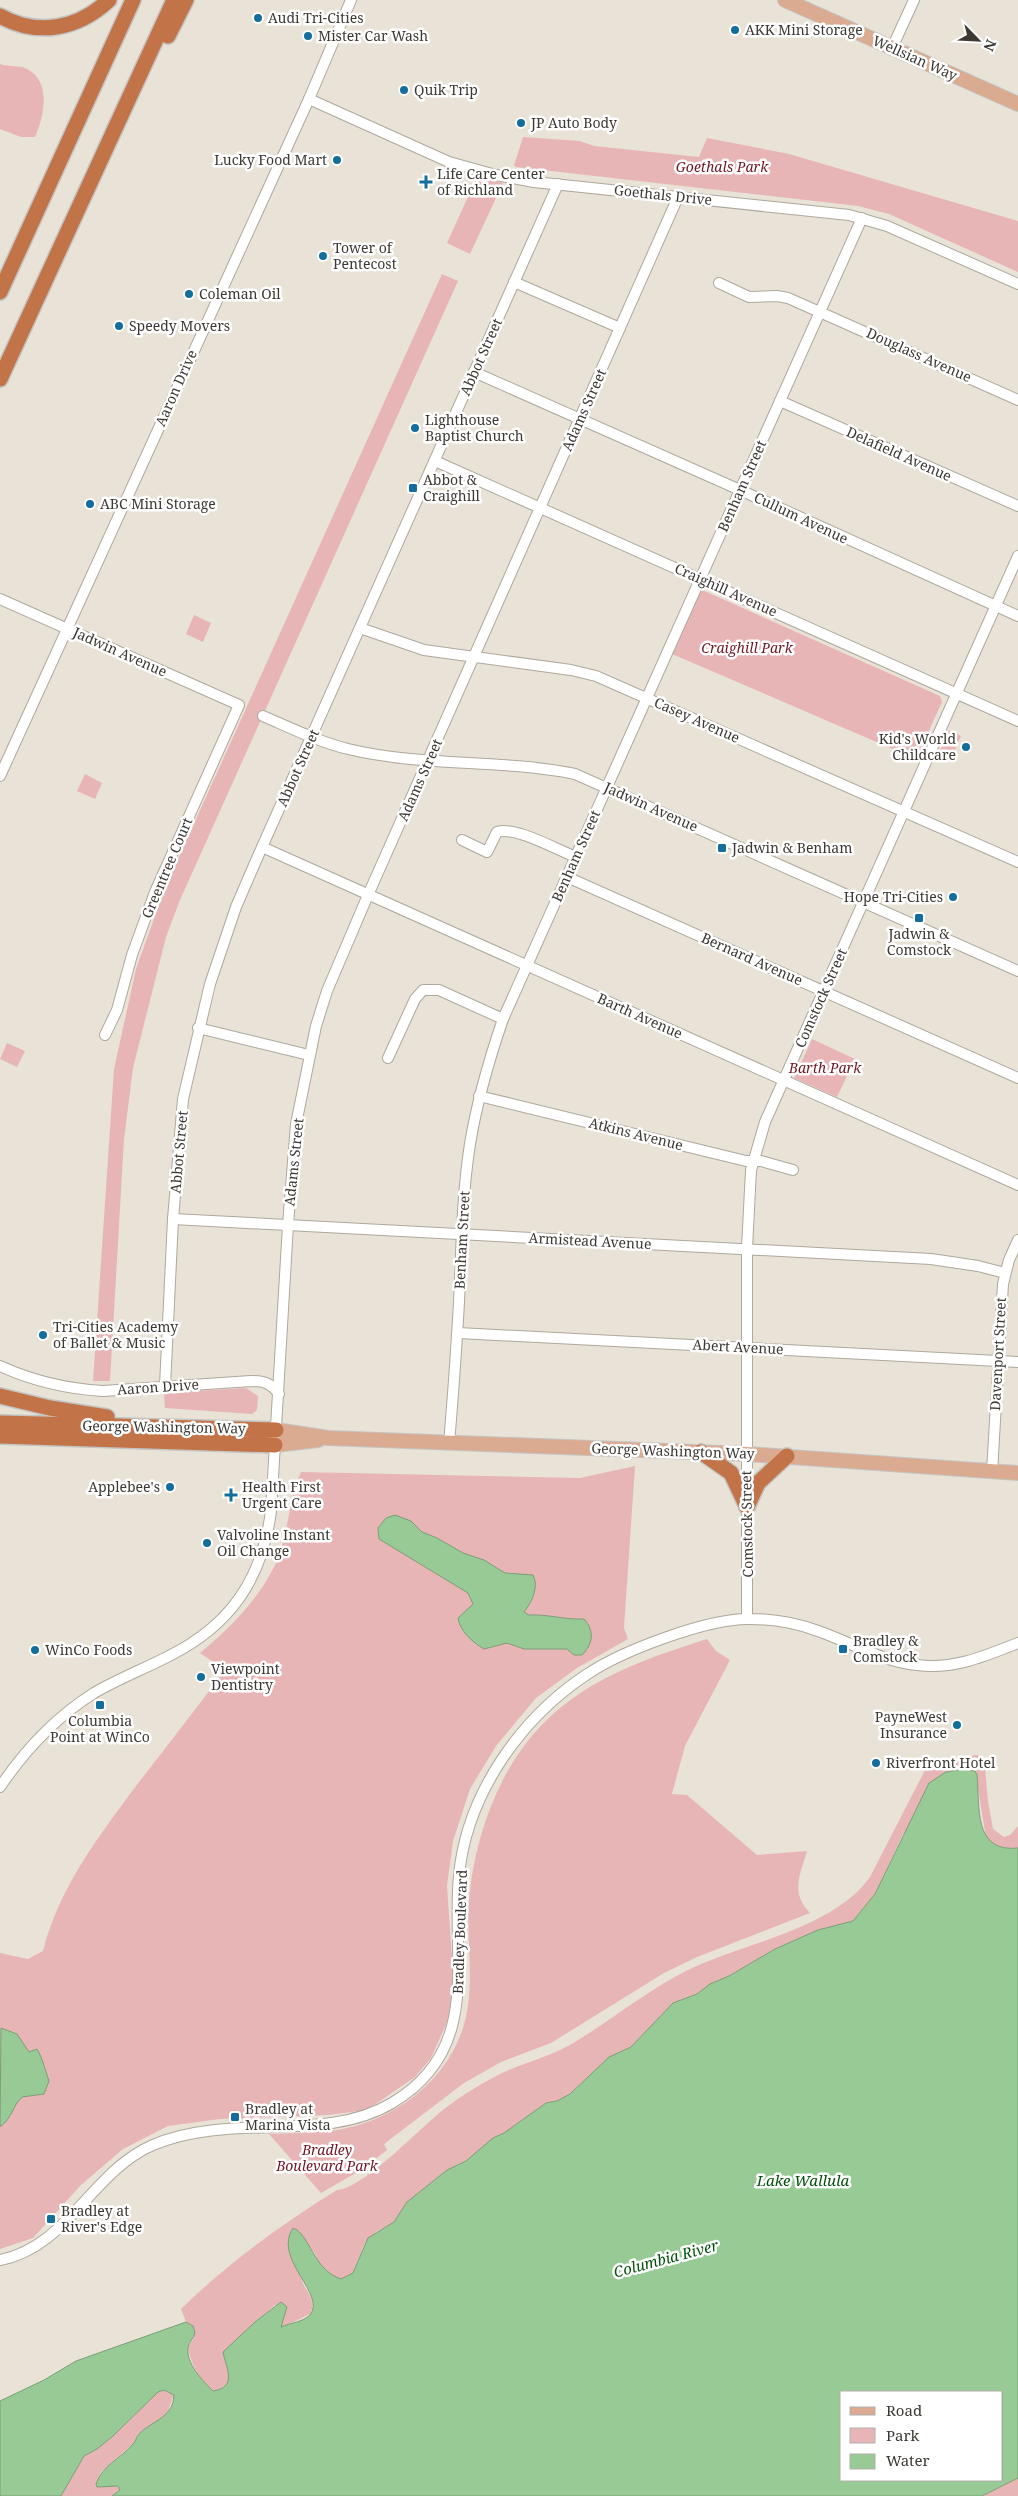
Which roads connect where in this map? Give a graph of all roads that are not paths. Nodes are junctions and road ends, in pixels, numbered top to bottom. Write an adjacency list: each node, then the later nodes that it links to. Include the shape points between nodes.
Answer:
1 (109, 0): 8 (highway, via 93,14 63,27 36,28)
2 (133, 0): 19 (highway)
3 (174, 0): 12 (highway)
4 (186, 0): 12 (highway)
5 (351, 0): 10 (street, Aaron Drive)
6 (785, 0): 9 (main road, Wellsian Way)
7 (914, 0): 9 (street)
8 (0, 16)
9 (892, 48): 11 (main road, Wellsian Way)
10 (309, 100): 13 (street, Goethals Drive, via 449,162 503,176); 36 (street, Aaron Drive)
11 (1018, 104)
12 (93, 179): 23 (highway)
13 (558, 184): 14 (street, Goethals Drive); 16 (street, Abbot Street)
14 (678, 197): 15 (street, Goethals Drive, via 836,212); 21 (street, Adams Street)
15 (862, 218): 18 (street, Goethals Drive); 20 (street, Benham Street)
16 (514, 282): 21 (street); 22 (street, Abbot Street)
17 (719, 283): 20 (street, Douglass Avenue, via 749,297 783,296)
18 (1018, 284)
19 (0, 292)
20 (820, 311): 24 (street, Douglass Avenue); 25 (street, Benham Street)
21 (620, 328): 26 (street, Adams Street)
22 (474, 372): 26 (street, Cullum Avenue); 27 (street, Abbot Street)
23 (0, 379)
24 (1018, 400)
25 (780, 401): 28 (street, Benham Street); 29 (street, Delafield Avenue)
26 (580, 419): 28 (street, Cullum Avenue); 30 (street, Adams Street)
27 (435, 461): 30 (street, Craighill Avenue); 37 (street, Abbot Street)
28 (740, 490): 32 (street, Benham Street); 34 (street, Cullum Avenue)
29 (1018, 506)
30 (541, 508): 32 (street, Craighill Avenue); 38 (street, Adams Street)
31 (1018, 556): 34 (street, Comstock Street)
32 (700, 579): 39 (street, Craighill Avenue); 40 (street, Benham Street)
33 (0, 599): 36 (street, Jadwin Avenue)
34 (995, 606): 35 (street, Cullum Avenue); 39 (street, Comstock Street)
35 (1018, 616)
36 (67, 628): 41 (street, Jadwin Avenue); 46 (street, Aaron Drive)
37 (360, 628): 38 (street, Casey Avenue, via 424,650); 44 (street, Abbot Street)
38 (476, 657): 40 (street, Casey Avenue, via 571,670 596,676); 45 (street, Adams Street)
39 (957, 693): 43 (street, Craighill Avenue); 48 (street, Comstock Street)
40 (647, 698): 47 (street, Benham Street); 48 (street, Casey Avenue)
41 (239, 705): 61 (street, Greentree Court, via 155,892 132,955 117,1010)
42 (263, 716): 44 (street, Jadwin Avenue)
43 (1018, 721)
44 (312, 738): 45 (street, Jadwin Avenue, via 367,753); 50 (street, Abbot Street)
45 (428, 760): 47 (street, Jadwin Avenue, via 542,768 575,774); 54 (street, Adams Street)
46 (0, 776)
47 (607, 787): 51 (street, Benham Street); 55 (street, Jadwin Avenue)
48 (904, 811): 52 (street, Casey Avenue); 55 (street, Comstock Street)
49 (462, 840): 51 (street, via 487,852 497,832 506,831 524,835)
50 (262, 847): 54 (street, Barth Avenue); 60 (street, Abbot Street, via 236,907)
51 (576, 858): 53 (street, Benham Street)
52 (1018, 862)
53 (567, 877): 56 (street, Benham Street); 58 (street, Bernard Avenue)
54 (368, 895): 56 (street, Barth Avenue); 62 (street, Adams Street, via 327,991)
55 (864, 902): 57 (street, Jadwin Avenue); 58 (street, Comstock Street)
56 (527, 966): 59 (street, Benham Street); 65 (street, Barth Avenue)
57 (1018, 971)
58 (824, 991): 64 (street, Bernard Avenue); 65 (street, Comstock Street)
59 (503, 1019): 63 (street, via 439,990 423,990 415,999); 66 (street, Benham Street)
60 (198, 1028): 62 (street); 70 (street, Abbot Street, via 183,1099)
61 (105, 1035)
62 (309, 1055): 71 (street, Adams Street, via 296,1124)
63 (388, 1058)
64 (1018, 1078)
65 (784, 1080): 67 (street, Comstock Street, via 765,1122); 69 (street, Barth Avenue)
66 (479, 1096): 67 (street, Atkins Avenue); 72 (street, Benham Street)
67 (753, 1161): 68 (street, Atkins Avenue); 74 (street, Comstock Street)
68 (793, 1170)
69 (1018, 1185)
70 (173, 1219): 71 (street, Armistead Avenue); 81 (street, Abbot Street)
71 (288, 1225): 72 (street, Armistead Avenue); 83 (street, Adams Street)
72 (461, 1234): 74 (street, Armistead Avenue); 76 (street, Benham Street)
73 (1018, 1240): 75 (street, Davenport Street)
74 (747, 1248): 75 (street, Armistead Avenue, via 931,1258); 77 (street, Comstock Street)
75 (1005, 1273): 78 (street, Davenport Street)
76 (458, 1333): 77 (street, Abert Avenue); 91 (street, Benham Street)
77 (746, 1348): 78 (street, Abert Avenue); 94 (street, Comstock Street)
78 (998, 1360): 79 (street, Abert Avenue); 96 (street, Davenport Street)
79 (1018, 1362)
80 (0, 1366): 81 (street, Aaron Drive, via 41,1381 79,1389 103,1391)
81 (165, 1386): 83 (street, Aaron Drive, via 263,1381 274,1386)
82 (0, 1392): 85 (highway)
83 (279, 1394): 88 (street)
84 (0, 1396): 85 (highway)
85 (26, 1403): 87 (highway)
86 (0, 1423): 87 (highway, George Washington Way)
87 (165, 1426): 88 (highway, George Washington Way)
88 (276, 1430): 90 (main road, George Washington Way); 92 (street)
89 (0, 1436): 92 (highway, George Washington Way)
90 (328, 1438): 91 (main road, George Washington Way); 92 (main road, George Washington Way)
91 (449, 1444): 93 (main road, George Washington Way)
92 (275, 1445): 101 (street, via 271,1511 262,1552 244,1594 227,1614 186,1647 112,1683 77,1705 39,1738)
93 (701, 1452): 94 (main road, George Washington Way); 98 (highway, via 731,1474)
94 (746, 1454): 95 (main road, George Washington Way); 98 (street, Comstock Street)
95 (787, 1456): 96 (main road, George Washington Way); 98 (highway, via 758,1483)
96 (992, 1472): 97 (main road, George Washington Way)
97 (1018, 1473)
98 (747, 1507): 99 (street, Comstock Street)
99 (747, 1618): 100 (street, Bradley Boulevard, via 781,1621 816,1630 894,1661 917,1665 962,1664); 102 (street, Bradley Boulevard, via 688,1630 594,1669 555,1698 498,1765 480,1801 461,1865 457,2012 440,2053 413,2087 391,2104 350,2120 214,2128 186,2133 153,2145 108,2176 52,2236 26,2253)
100 (1018, 1644)
101 (0, 1787)
102 (0, 2260)

